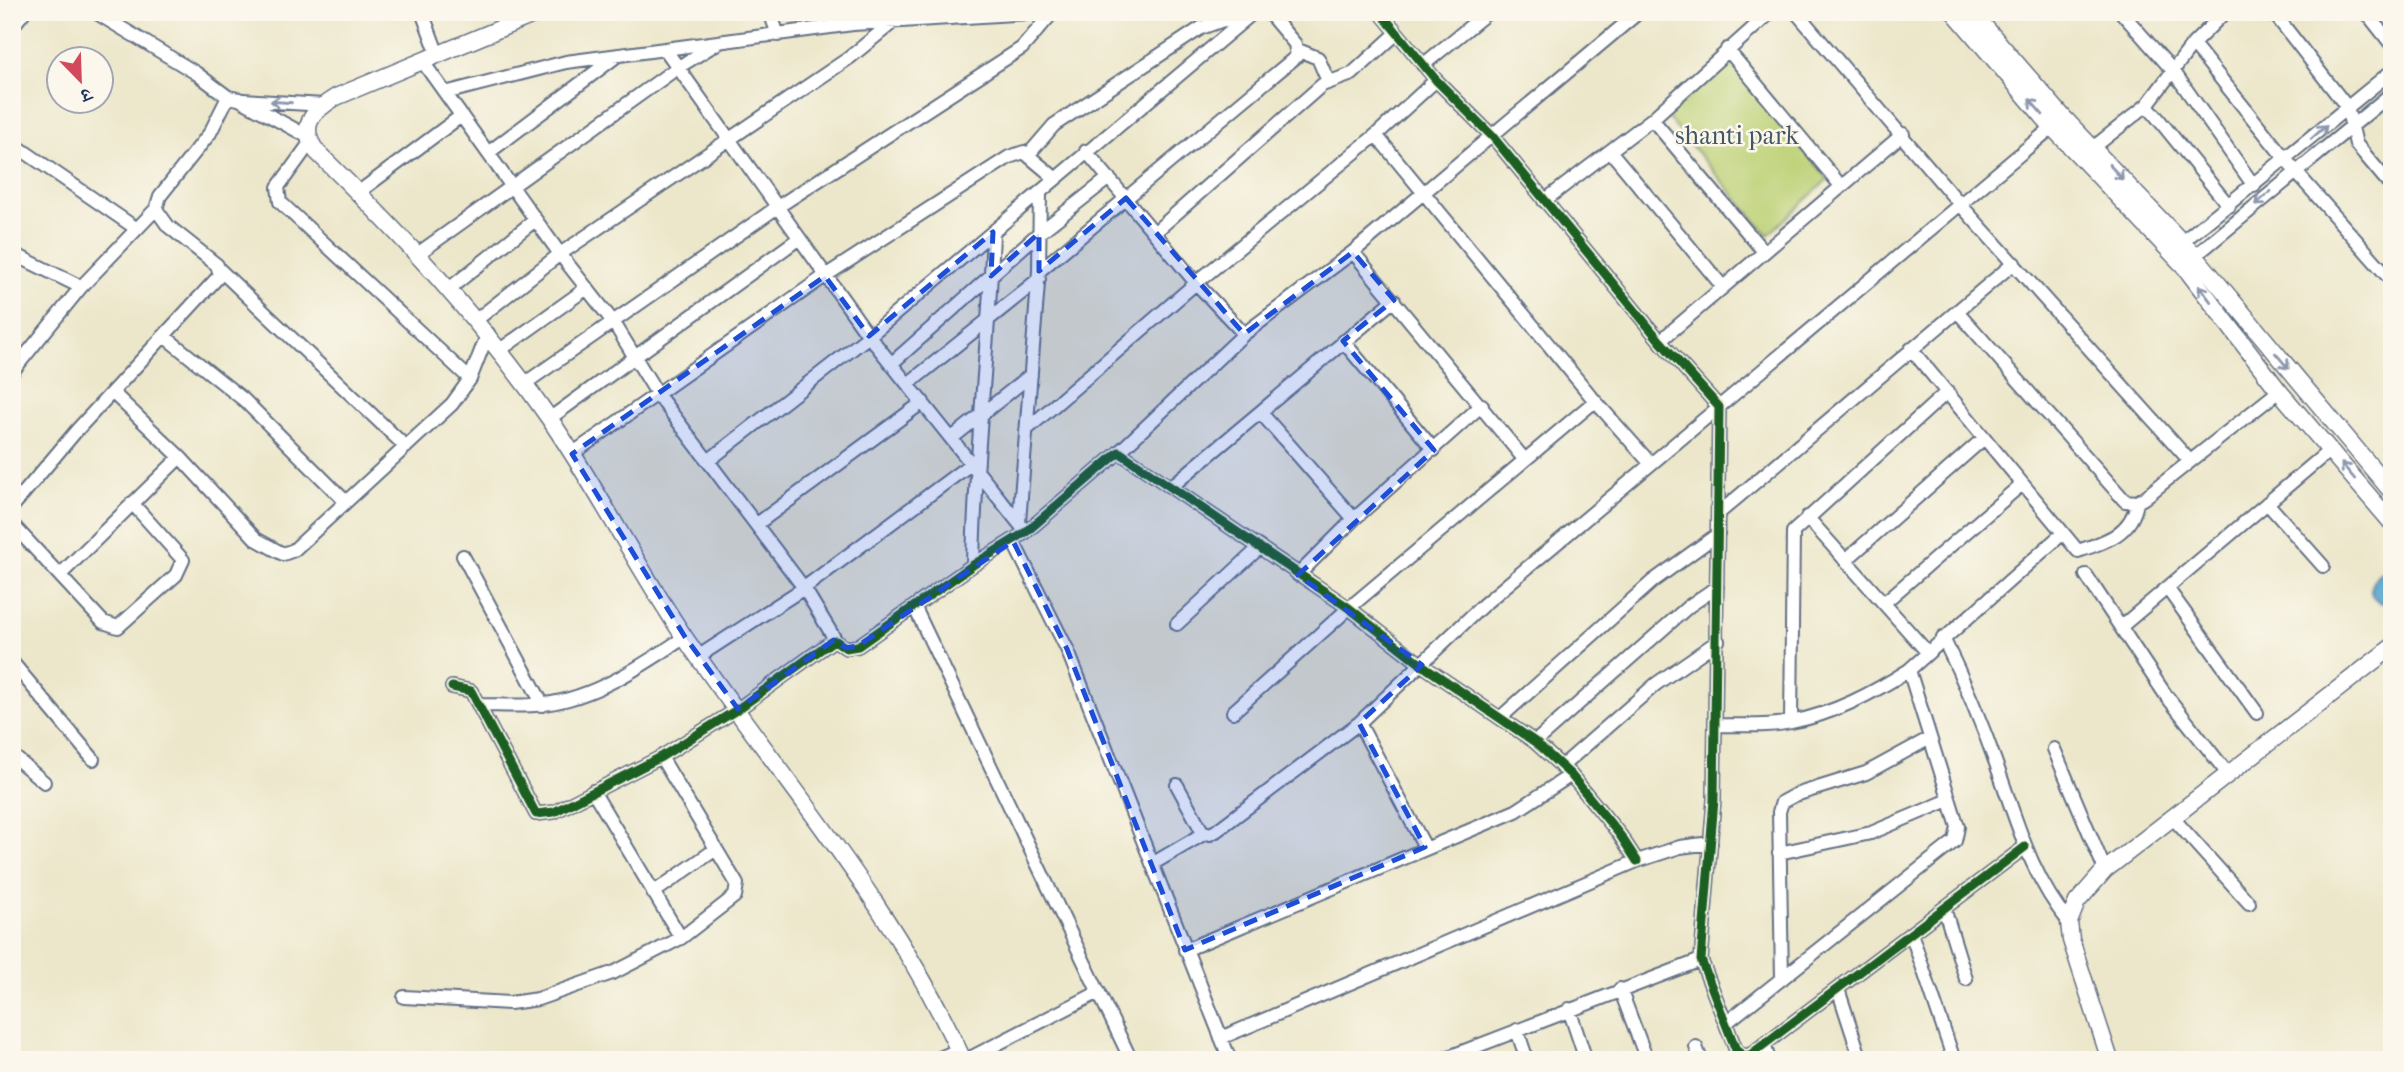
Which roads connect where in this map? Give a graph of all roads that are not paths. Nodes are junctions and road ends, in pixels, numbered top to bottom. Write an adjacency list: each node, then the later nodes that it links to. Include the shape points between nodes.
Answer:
1 (24, 12): 27 (street)
2 (95, 12): 46 (street)
3 (422, 12): 37 (street)
4 (540, 12): 22 (street)
5 (770, 12): 29 (street)
6 (1045, 12): 21 (street)
7 (1053, 12): 80 (street, via 1022,48)
8 (1254, 12): 26 (street)
9 (1268, 12): 35 (street)
10 (1380, 12): 28 (street)
11 (1488, 12): 38 (street)
12 (1639, 12): 56 (street)
13 (1771, 12): 34 (street)
14 (1796, 12): 54 (street)
15 (1954, 12): 52 (street, one-way to 15)
16 (1972, 12): 52 (street)
17 (2121, 12): 41 (street)
18 (2225, 12): 31 (street)
19 (2273, 12): 49 (street)
20 (2366, 12): 32 (street)
21 (992, 14): 23 (street)
22 (520, 16): 37 (street)
23 (910, 17): 25 (street)
24 (851, 18): 25 (street); 29 (street)
25 (893, 22): 58 (street, via 849,58)
26 (1242, 22): 61 (street); 64 (street, via 1223,20 1201,28 1054,125)
27 (12, 27)
28 (1397, 33): 38 (street); 43 (street, via 1352,74)
29 (778, 35): 30 (street)
30 (720, 42): 33 (street); 39 (street)
31 (2193, 44): 41 (street); 65 (street)
32 (2392, 45)
33 (665, 49): 36 (street); 39 (street)
34 (1727, 49): 51 (street); 69 (street)
35 (1298, 50): 43 (street, via 1318,58); 76 (street, via 1291,62)
36 (618, 55): 44 (street, via 566,62); 63 (street)
37 (431, 58): 44 (street); 47 (street)
38 (1423, 65): 42 (street)
39 (677, 68): 58 (street); 72 (street)
40 (2392, 71): 49 (street)
41 (2174, 72): 48 (street); 70 (street)
42 (1436, 80): 55 (street); 56 (street)
43 (1328, 81): 85 (street)
44 (445, 93): 50 (street)
45 (2392, 93): 53 (street)
46 (234, 98): 47 (street, one-way to 46); 57 (street); 81 (street, via 160,196)
47 (324, 105): 57 (street, via 309,123)
48 (2147, 105): 60 (street); 79 (street)
49 (2347, 107): 53 (street); 65 (street, one-way to 49)
50 (461, 116): 63 (street); 73 (street)
51 (1652, 119): 62 (street); 90 (street)
52 (2058, 122): 60 (street); 78 (street); 88 (street)
53 (2352, 125): 66 (street); 71 (street, via 2356,144)
54 (1903, 134): 69 (street); 78 (street)
55 (1376, 135): 75 (street); 101 (street)
56 (1493, 137): 75 (street); 77 (street)
57 (309, 139): 73 (street); 123 (street, via 278,187 280,202)
58 (727, 139): 80 (street); 92 (street)
59 (12, 143): 83 (street)
60 (2094, 147): 88 (street, one-way to 88)
61 (1086, 151): 67 (street); 68 (street)
62 (1611, 152): 77 (street); 103 (street)
63 (488, 153): 72 (street)
64 (1029, 154): 67 (street); 98 (street, via 1009,157)
65 (2286, 160): 66 (street); 70 (street)
66 (2295, 171): 94 (street, one-way to 94); 100 (street)
67 (1055, 178): 74 (street)
68 (1109, 178): 76 (street); 86 (street)
69 (1841, 186): 90 (street)
70 (2254, 186): 79 (street)
71 (2392, 187)
72 (513, 188): 82 (street); 91 (street)
73 (359, 192): 91 (street)
74 (1040, 192): 84 (street); 86 (street)
75 (1425, 192): 89 (street); 130 (street)
76 (1126, 198): 85 (street); 97 (street)
77 (1544, 201): 116 (street)
78 (1959, 203): 95 (street); 133 (street)
79 (2230, 206): 88 (street)
80 (776, 208): 87 (street); 110 (street)
81 (156, 209): 83 (street); 96 (street)
82 (535, 220): 92 (street); 105 (street)
83 (137, 229): 102 (street)
84 (993, 232): 99 (street); 114 (street)
85 (1155, 232): 101 (street)
86 (1040, 233): 97 (street); 99 (street)
87 (798, 239): 98 (street); 119 (street)
88 (2176, 248): 94 (street)
89 (1353, 252): 106 (street); 112 (street)
90 (1765, 252): 103 (street)
91 (419, 253): 105 (street)
92 (560, 254): 104 (street); 109 (street)
93 (12, 258): 102 (street, via 20,257)
94 (2189, 260): 126 (street, one-way to 94); 153 (street, one-way to 153)
95 (2014, 264): 107 (street); 147 (street)
96 (220, 270): 113 (street, via 217,279); 140 (street)
97 (1039, 275): 108 (street); 122 (street)
98 (825, 276): 114 (street); 129 (street)
99 (991, 276): 108 (street); 120 (street)
100 (2392, 281)
101 (1196, 283): 112 (street); 137 (street)
102 (81, 287): 121 (street)
103 (1723, 287): 116 (street)
104 (587, 288): 110 (street); 118 (street)
105 (449, 289): 109 (street)
106 (1394, 300): 115 (street); 132 (street)
107 (1957, 311): 117 (street); 155 (street, via 2119,498)
108 (990, 316): 125 (street); 135 (street)
109 (476, 320): 111 (street)
110 (614, 323): 119 (street); 124 (street)
111 (488, 333): 118 (street); 123 (street)
112 (1244, 334): 143 (street)
113 (164, 336): 127 (street); 154 (street, via 244,400)
114 (869, 337): 120 (street); 148 (street)
115 (1343, 341): 134 (street); 141 (street)
116 (1660, 341): 133 (street)
117 (1911, 349): 128 (street); 159 (street)
118 (500, 350): 124 (street)
119 (635, 357): 129 (street); 136 (street)
120 (891, 363): 125 (street)
121 (12, 372)
122 (1031, 375): 135 (street); 137 (street)
123 (470, 379): 140 (street, via 452,404)
124 (524, 384): 136 (street)
125 (908, 384): 131 (street)
126 (2279, 391): 142 (street); 147 (street)
127 (113, 393): 145 (street); 158 (street)
128 (1947, 393): 139 (street); 160 (street)
129 (659, 395): 144 (street); 148 (street)
130 (1595, 401): 146 (street); 149 (street)
131 (923, 402): 138 (street); 164 (street)
132 (1482, 405): 141 (street); 146 (street)
133 (1719, 407): 149 (street); 159 (street)
134 (1262, 414): 152 (street); 161 (street)
135 (980, 415): 138 (street); 150 (street)
136 (549, 419): 144 (street)
137 (1026, 430): 165 (street)
138 (952, 438): 150 (street)
139 (1984, 438): 151 (street); 171 (street)
140 (406, 447): 154 (street)
141 (1434, 450): 161 (street)
142 (2330, 450): 157 (street); 162 (street, one-way to 142)
143 (1119, 452): 152 (street); 165 (street)
144 (572, 454): 185 (street)
145 (180, 457): 154 (street, via 256,539 279,553 294,550); 156 (street)
146 (1524, 459): 182 (street)
147 (2189, 460): 155 (street)
148 (708, 461): 164 (street)
149 (1651, 464): 193 (street, via 1483,605)
150 (974, 465): 165 (street); 172 (street); 178 (street)
151 (2022, 484): 166 (street); 180 (street)
152 (1172, 486): 169 (street)
153 (2392, 492)
154 (345, 500)
155 (2137, 502): 166 (street, via 2135,517 2119,535 2078,551)
156 (132, 503): 174 (street); 174 (street, via 180,553 183,559 176,575 118,626 103,622)
157 (2267, 503): 173 (street); 179 (street)
158 (12, 507)
159 (1719, 513): 167 (street)
160 (1807, 517): 171 (street); 202 (street, via 1791,540)
161 (1354, 519): 175 (street)
162 (2392, 523)
163 (12, 524): 174 (street)
164 (757, 524): 178 (street)
165 (1023, 527): 168 (street)
166 (2063, 533): 186 (street)
167 (1718, 534): 177 (street); 201 (street, via 1653,581)
168 (1013, 541): 172 (street); 225 (street, via 1067,649)
169 (1259, 548): 175 (street); 183 (street)
170 (463, 556): 197 (street)
171 (1846, 560): 180 (street)
172 (973, 565): 181 (street)
173 (2323, 566)
174 (61, 574)
175 (1298, 575): 182 (street)
176 (2086, 575): 184 (street)
177 (1717, 587): 187 (street); 206 (street, via 1689,606)
178 (804, 588): 188 (street); 191 (street)
179 (2167, 588): 184 (street); 200 (street)
180 (1885, 602): 190 (street)
181 (915, 608): 188 (street, via 858,646 846,648); 239 (street)
182 (1349, 608): 193 (street); 199 (street)
183 (1177, 624)
184 (2122, 626): 212 (street, via 2165,694)
185 (685, 638): 191 (street); 197 (street, via 619,678)
186 (1944, 638): 190 (street); 221 (street, via 1976,709)
187 (1718, 640): 204 (street); 211 (street, via 1656,684)
188 (836, 641): 198 (street)
189 (2392, 647): 212 (street)
190 (1928, 653): 194 (street)
191 (699, 656): 198 (street)
192 (12, 662): 210 (street)
193 (1422, 665): 201 (street); 203 (street)
194 (1909, 670): 202 (street, via 1851,703); 205 (street)
195 (452, 687): 196 (street, via 468,688)
196 (479, 705): 197 (street); 215 (street, via 536,814 554,812)
197 (544, 705)
198 (738, 709): 209 (street); 247 (street, via 909,956)
199 (1233, 712)
200 (2258, 713)
201 (1500, 718): 206 (street)
202 (1791, 722): 204 (street)
203 (1359, 723): 218 (street, via 1216,831); 220 (street)
204 (1715, 726): 219 (street)
205 (1930, 738): 216 (street); 223 (street, via 1866,773 1788,798 1779,812)
206 (1535, 742): 211 (street)
207 (2054, 749): 226 (street)
208 (12, 755): 213 (street)
209 (661, 757): 215 (street); 222 (street)
210 (93, 759)
211 (1566, 771): 220 (street, via 1516,811); 224 (street)
212 (2228, 774): 217 (street)
213 (44, 782)
214 (1177, 785): 218 (street)
215 (593, 791): 227 (street)
216 (1950, 800): 223 (street, via 1871,833); 235 (street, via 1958,827 1955,841)
217 (2172, 817): 226 (street); 228 (street)
218 (1205, 834): 225 (street)
219 (1710, 843): 224 (street); 234 (street)
220 (1425, 847): 233 (street)
221 (2025, 847): 229 (street); 230 (street, via 2047,893)
222 (716, 849): 227 (street); 232 (street, via 738,890)
223 (1779, 853): 235 (street)
224 (1637, 861): 244 (street)
225 (1152, 864): 233 (street)
226 (2105, 870): 230 (street, via 2087,887)
227 (653, 893): 232 (street)
228 (2249, 903)
229 (1944, 908): 231 (street); 236 (street)
230 (2069, 922): 259 (street)
231 (1911, 933): 238 (street); 258 (street)
232 (681, 938): 240 (street, via 615,972 538,999 510,1003)
233 (1185, 950): 244 (street)
234 (1700, 960): 237 (street); 242 (street)
235 (1782, 979): 242 (street)
236 (1966, 979)
237 (1620, 989): 241 (street); 254 (street)
238 (1838, 989): 245 (street); 257 (street)
239 (1099, 992): 247 (street); 250 (street)
240 (404, 997)
241 (1569, 1009): 243 (street); 253 (street)
242 (1726, 1023): 245 (street, via 1740,1054 1750,1055)
243 (1517, 1030): 248 (street); 252 (street)
244 (1221, 1038): 251 (street)
245 (1764, 1044): 256 (street)
246 (1696, 1047): 255 (street)
247 (962, 1056): 249 (street)
248 (1445, 1059)
249 (935, 1060)
250 (1131, 1060)
251 (1230, 1060)
252 (1527, 1060)
253 (1586, 1060)
254 (1647, 1060)
255 (1701, 1060)
256 (1769, 1060)
257 (1861, 1060)
258 (1954, 1060)
259 (2110, 1060)

